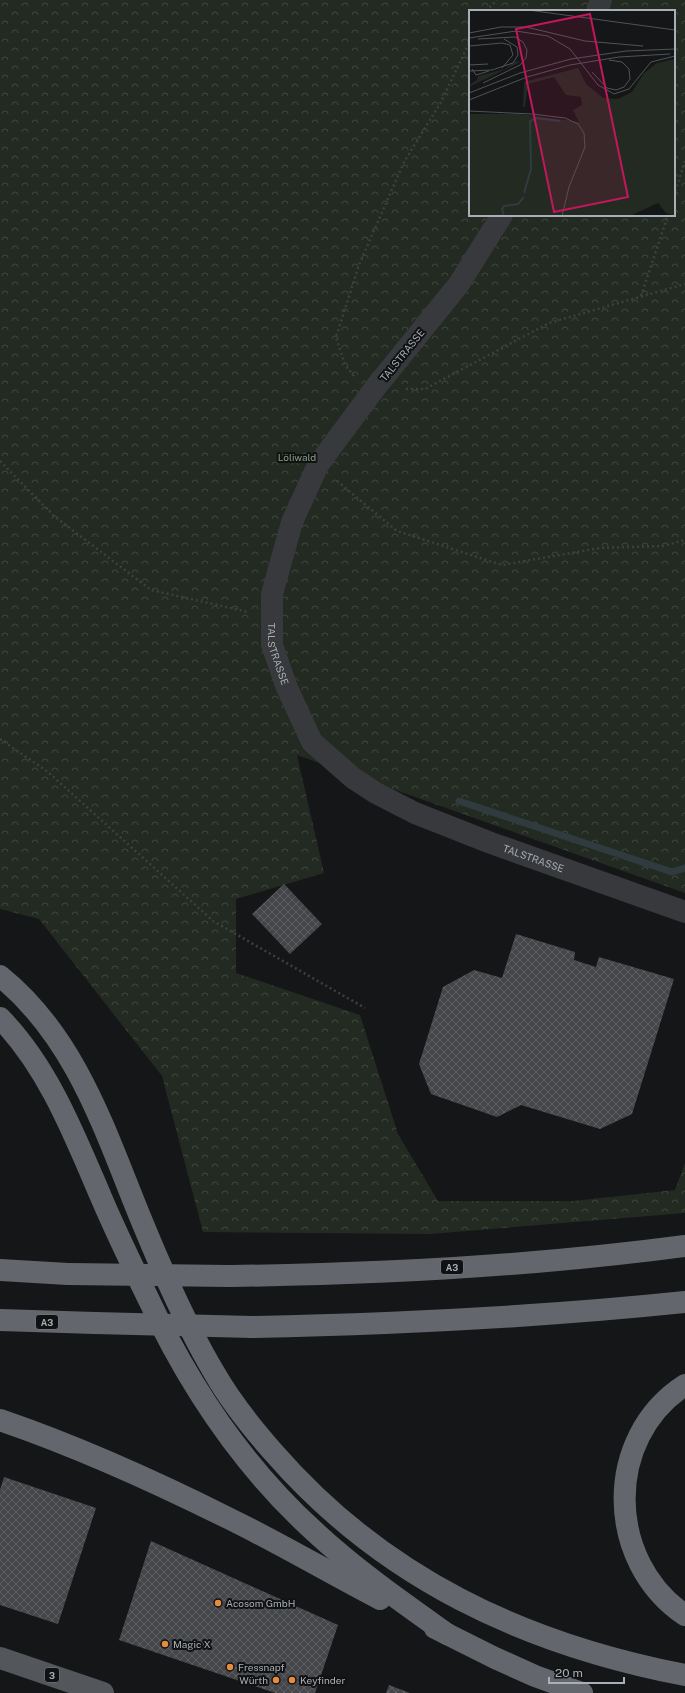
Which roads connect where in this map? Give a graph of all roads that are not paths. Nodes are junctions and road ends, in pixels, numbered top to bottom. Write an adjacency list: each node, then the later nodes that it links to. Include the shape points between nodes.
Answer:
1 (601, 0): 2 (street)
2 (597, 10)
3 (501, 216): 4 (street, TALSTRASSE, via 459,284 375,388 318,465 292,522 272,594 272,645 287,688 312,742 353,778 376,794 414,813 491,843)
4 (685, 912)
5 (0, 976): 18 (highway, via 44,1019 75,1066 175,1296 215,1374 255,1430 301,1482 370,1542 455,1598 498,1619 551,1640 622,1661)
6 (0, 1018): 16 (highway, via 25,1047 47,1083 166,1334 193,1385 212,1413 269,1486 310,1528 375,1582)
7 (685, 1246): 10 (highway, A3, bridge, via 581,1258 315,1274)
8 (0, 1261): 10 (highway)
9 (0, 1270): 10 (highway, A3)
10 (66, 1274)
11 (685, 1302): 12 (highway, A3, bridge, via 461,1320 339,1325 252,1327)
12 (0, 1320)
13 (685, 1385): 15 (highway, via 649,1420 638,1438 628,1468 624,1505 631,1546 642,1567 659,1591)
14 (0, 1420): 16 (highway, via 96,1457 231,1520)
15 (685, 1615)
16 (447, 1634): 20 (highway, via 534,1676)
17 (0, 1658): 19 (main road, 3)
18 (685, 1675)
19 (103, 1693)
20 (582, 1693)

